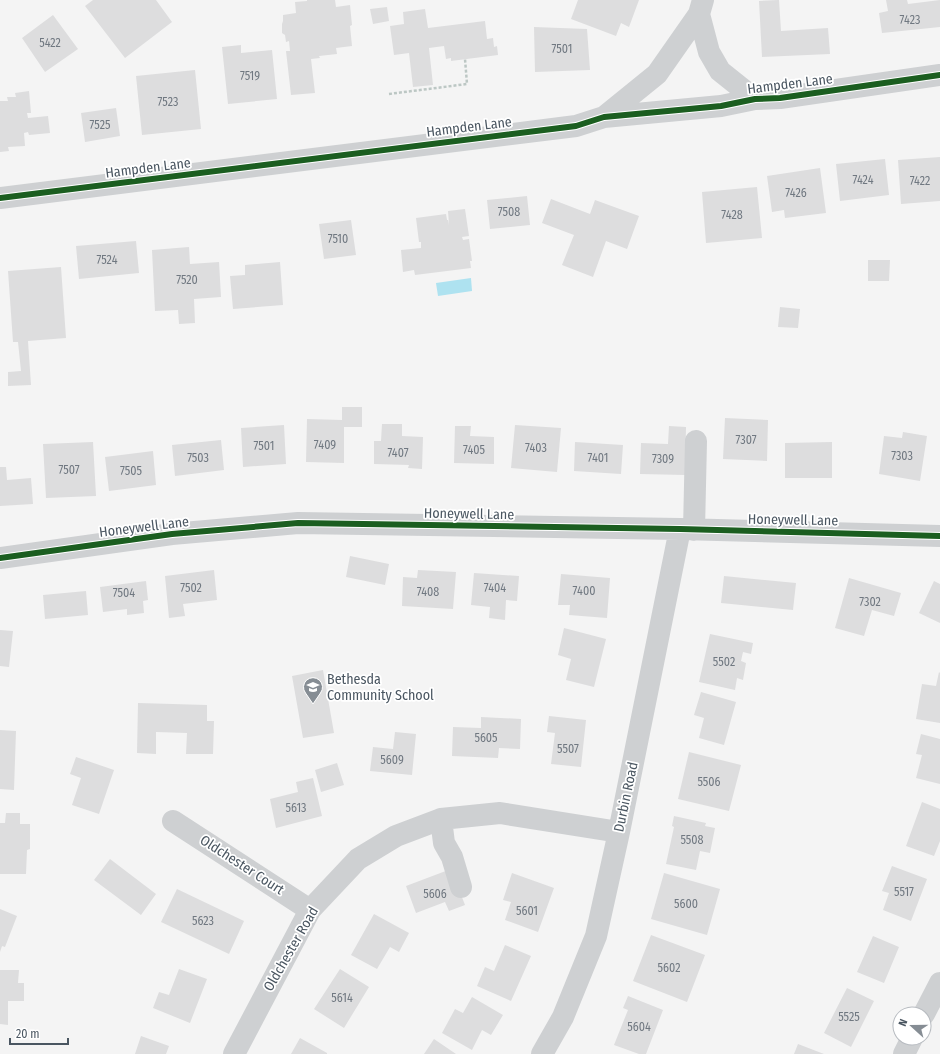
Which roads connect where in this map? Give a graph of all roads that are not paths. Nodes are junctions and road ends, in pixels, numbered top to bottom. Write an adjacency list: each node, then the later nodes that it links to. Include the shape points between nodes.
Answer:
1 (701, 7): 3 (street, via 709,52 720,71); 4 (street, via 658,74)
2 (940, 75): 3 (street, Hampden Lane, via 780,98)
3 (755, 99): 4 (street, Hampden Lane, via 721,106)
4 (604, 117): 5 (street, Hampden Lane, via 576,126)
5 (0, 198)
6 (696, 440): 7 (street, Durbin Road)
7 (687, 530): 8 (street, Honeywell Lane); 9 (street, Honeywell Lane, via 298,523 172,534); 12 (street, Durbin Road)
8 (940, 536)
9 (0, 558)
10 (441, 819): 12 (street, Oldchester Road, via 500,813); 13 (street, via 444,843 452,857); 14 (street, Oldchester Road, via 396,836 358,859)
11 (173, 821): 14 (street, Oldchester Court)
12 (618, 832): 18 (street, Durbin Road, via 596,936 563,1017)
13 (461, 887)
14 (310, 910): 17 (street, Oldchester Road)
15 (940, 983): 16 (street)
16 (928, 1006)
17 (234, 1054)
18 (542, 1054)

